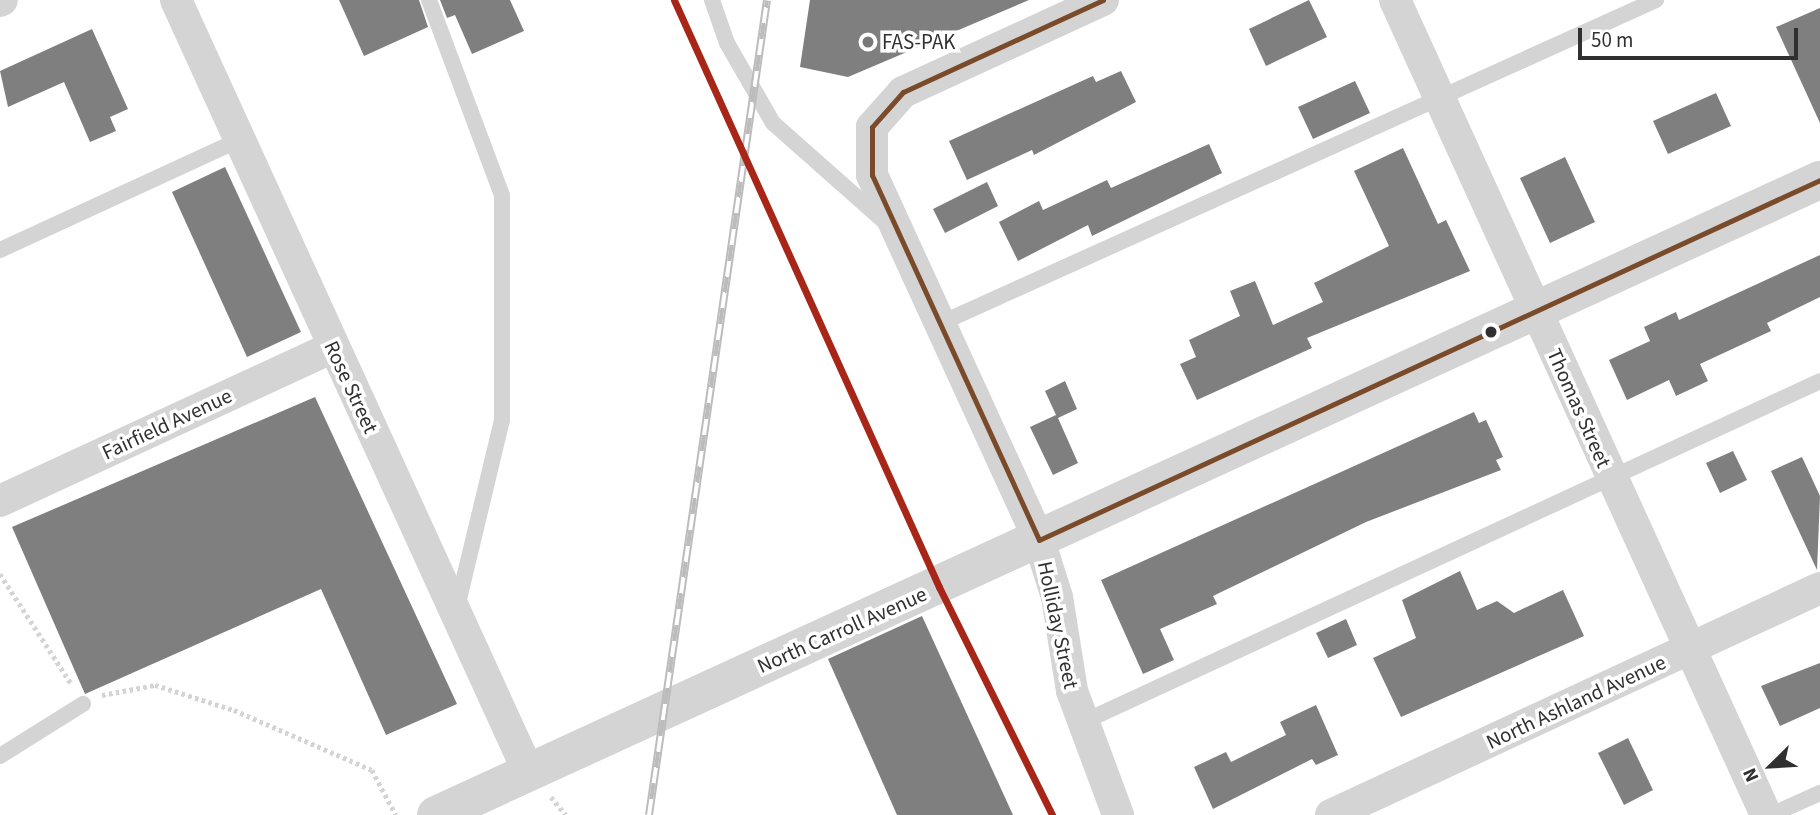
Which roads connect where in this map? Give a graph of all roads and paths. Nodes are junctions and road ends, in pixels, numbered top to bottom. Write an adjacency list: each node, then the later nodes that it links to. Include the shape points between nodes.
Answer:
1 (176, 0): 8 (street, Rose Street)
2 (429, 0): 21 (lane, via 502,195 502,420)
3 (712, 0): 10 (lane, via 733,53 774,123)
4 (1395, 0): 7 (street, Thomas Street)
5 (1656, 0): 7 (lane)
6 (1092, 3): 10 (street, Holliday Street, via 903,92 872,128 872,175)
7 (1440, 101): 12 (street, Thomas Street); 13 (lane)
8 (239, 141): 11 (lane); 14 (street, Rose Street)
9 (1820, 180): 12 (street, North Carroll Avenue)
10 (897, 233): 13 (street, Holliday Street)
11 (0, 250)
12 (1534, 310): 16 (street, Thomas Street); 18 (street, North Carroll Avenue)
13 (939, 324): 18 (street, Holliday Street)
14 (333, 347): 17 (street, Fairfield Avenue); 21 (street, Rose Street)
15 (1820, 381): 16 (lane)
16 (1610, 476): 22 (street, Thomas Street); 24 (lane)
17 (0, 500)
18 (1039, 540): 24 (street, Holliday Street); 26 (street, North Carroll Avenue)
19 (0, 574): 23 (path)
20 (1820, 588): 22 (street, North Ashland Avenue)
21 (455, 613): 26 (street, Rose Street)
22 (1688, 650): 31 (street, North Ashland Avenue); 32 (street, Thomas Street)
23 (83, 704): 25 (lane); 29 (path, via 112,691 155,685 234,710 372,769)
24 (1081, 723): 30 (street, Holliday Street)
25 (0, 757)
26 (529, 773): 28 (street, North Carroll Avenue)
27 (1820, 793): 33 (lane)
28 (456, 811)
29 (396, 815)
30 (1118, 815)
31 (1331, 815)
32 (1766, 815)
33 (1772, 815)

